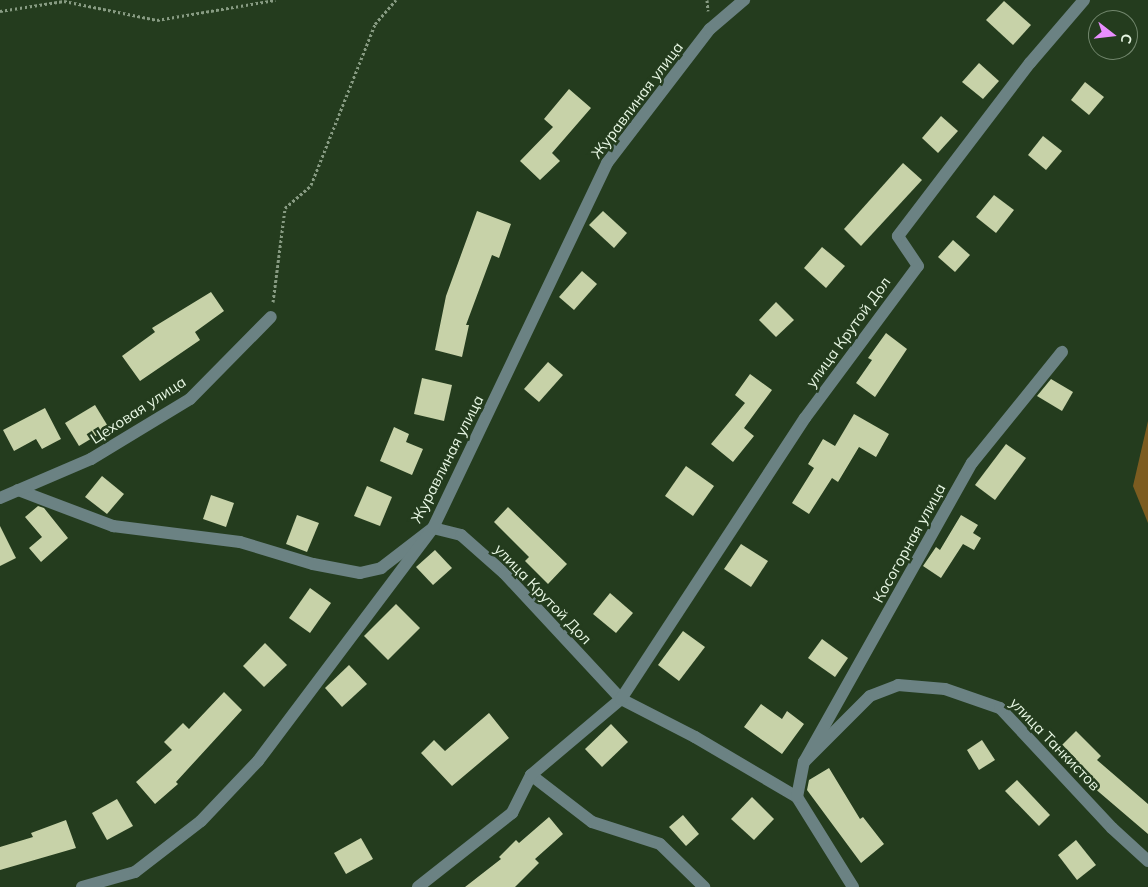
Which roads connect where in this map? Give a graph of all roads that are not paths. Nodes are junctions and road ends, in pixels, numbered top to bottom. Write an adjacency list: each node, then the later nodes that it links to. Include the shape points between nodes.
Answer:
1 (744, 0): 7 (street, Журавлиная улица, via 710,29 607,163)
2 (1084, 0): 8 (street, улица Крутой Дол, via 1030,62 898,236 918,266 805,418)
3 (271, 317): 5 (street, Цеховая улица, via 190,400 91,459)
4 (1062, 352): 9 (street, Косогорная улица, via 972,464)
5 (18, 490): 6 (street, Цеховая улица); 7 (street, via 113,526 240,542 360,573 381,568)
6 (0, 498)
7 (433, 528): 8 (street, улица Крутой Дол, via 461,535 497,567); 13 (street, Журавлиная улица, via 258,761 201,821 135,872)
8 (620, 699): 10 (street, улица Крутой Дол); 11 (street, via 695,737)
9 (804, 762): 11 (street); 12 (street, улица Танкистов, via 870,696 898,685 945,689 1000,708 1112,828)
10 (531, 775): 14 (street, улица Крутой Дол, via 512,813); 15 (street, via 592,822 660,844)
11 (797, 797): 16 (street)
12 (1148, 860)
13 (82, 887)
14 (418, 887)
15 (704, 887)
16 (853, 887)

